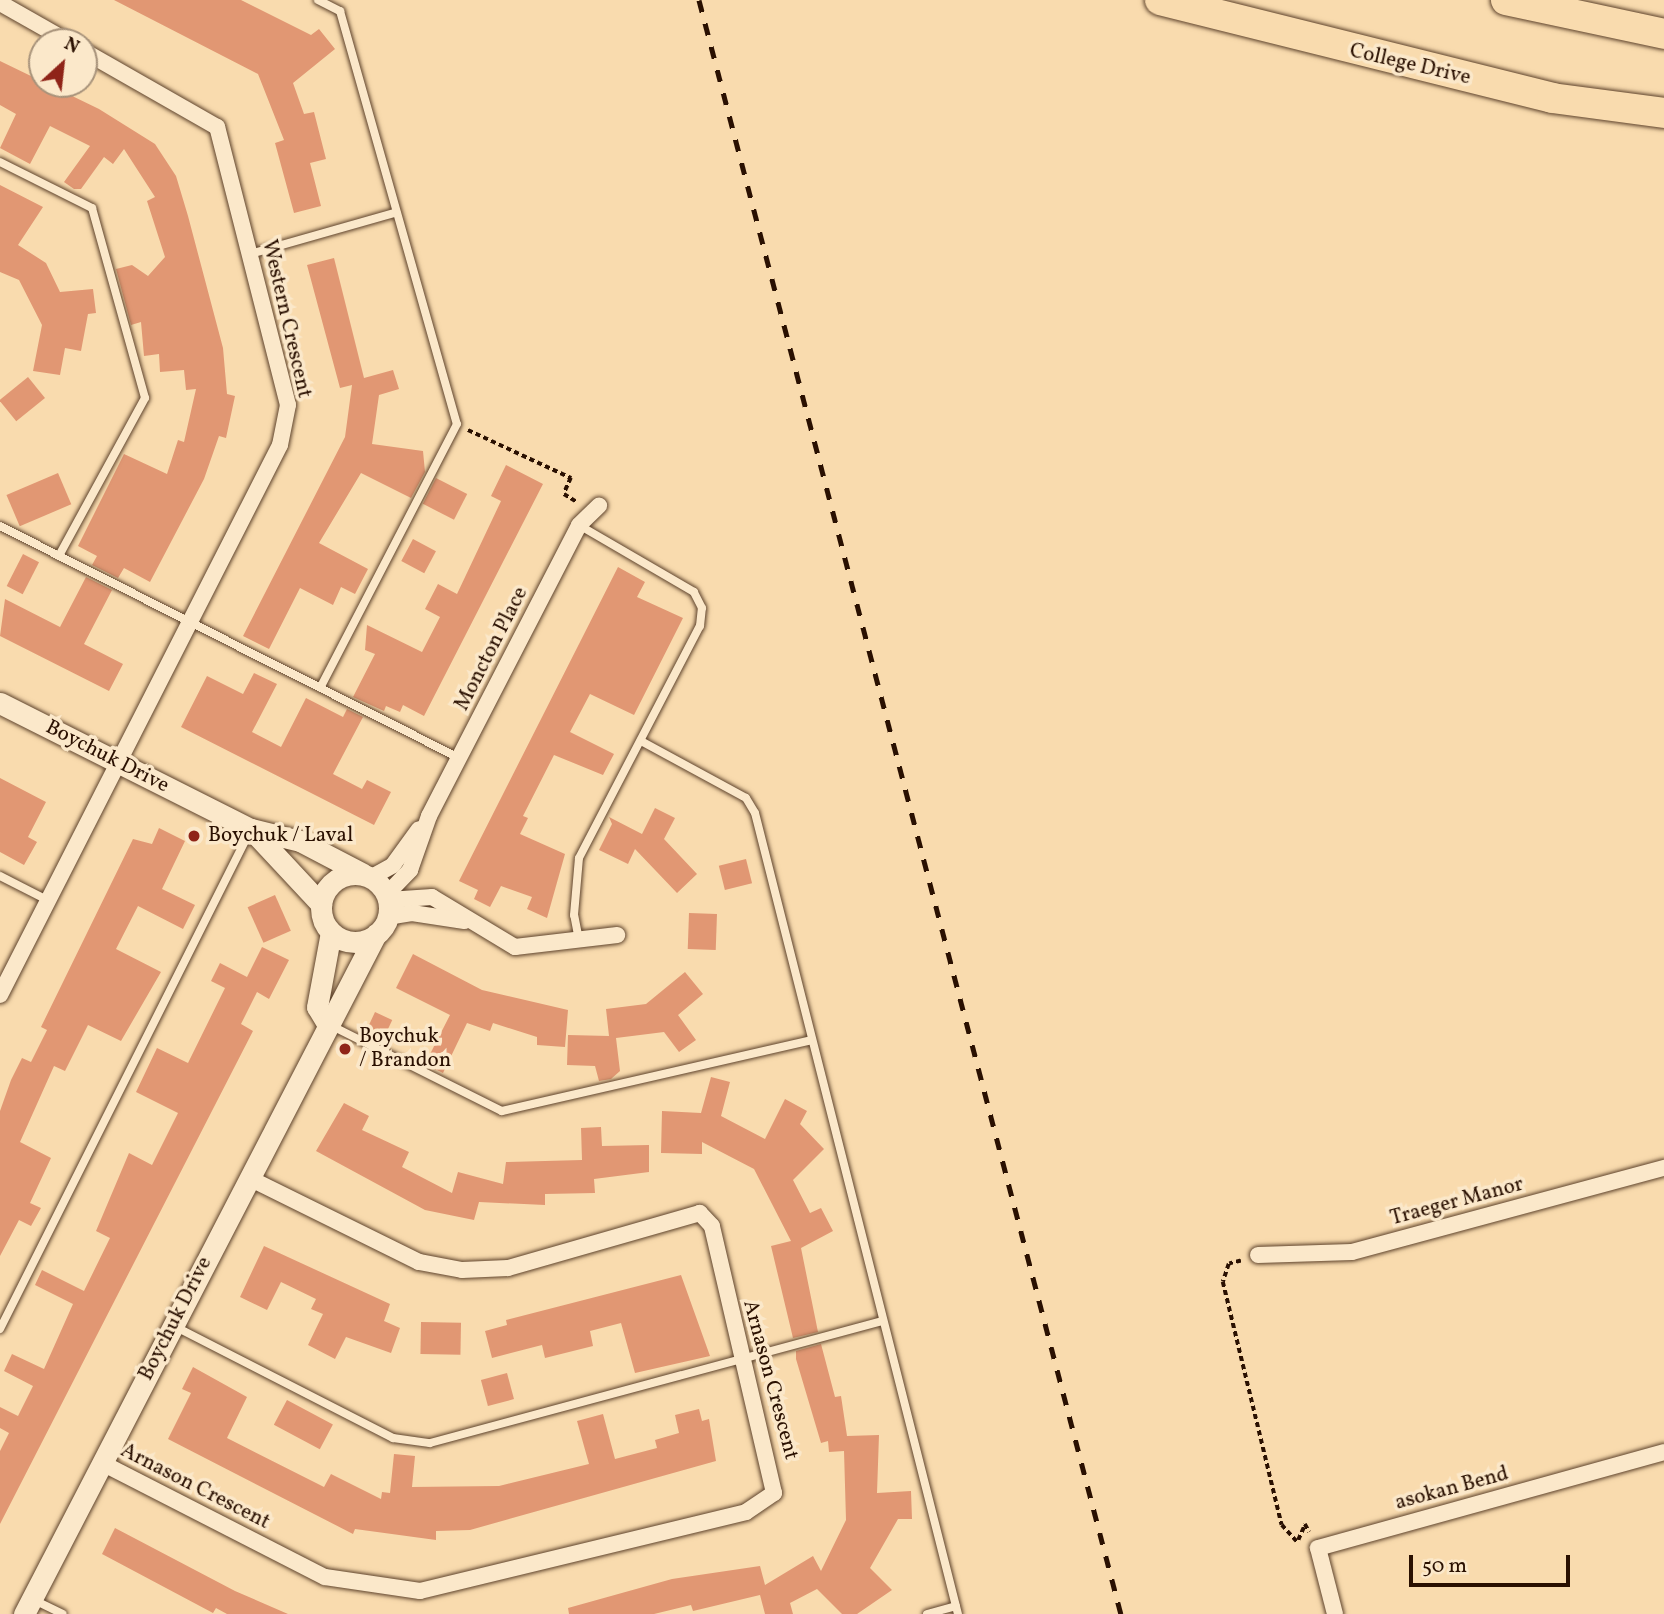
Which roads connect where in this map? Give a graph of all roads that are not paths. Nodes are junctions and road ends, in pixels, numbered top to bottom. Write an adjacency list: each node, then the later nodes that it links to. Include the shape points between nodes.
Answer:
1 (318, 0): 10 (lane, via 340,11)
2 (1160, 0): 8 (highway, College Drive, via 1552,99)
3 (1506, 0): 6 (highway)
4 (0, 3): 5 (street)
5 (44, 28)
6 (1664, 34)
7 (98, 59): 11 (street, Western Crescent, via 217,127)
8 (1664, 113)
9 (0, 162): 15 (lane, via 92,208 145,398)
10 (394, 213): 11 (lane); 17 (lane, via 457,424)
11 (250, 254): 16 (street, Western Crescent, via 288,405 279,445)
12 (599, 506): 13 (street, Moncton Place)
13 (579, 525): 19 (lane, via 694,592 702,608 700,626); 20 (street, Moncton Place)
14 (0, 526): 15 (lane)
15 (59, 556): 16 (lane)
16 (189, 625): 17 (lane); 21 (street, Western Crescent)
17 (320, 688): 20 (lane)
18 (0, 703): 21 (street, Boychuk Drive)
19 (641, 741): 31 (lane, via 579,858 573,915); 34 (lane, via 746,798 755,813)
20 (459, 758): 22 (street, Moncton Place)
21 (121, 764): 23 (street, Boychuk Drive); 26 (street, Western Crescent)
22 (429, 816): 25 (street, Moncton Place, via 393,866); 28 (street, Moncton Place, via 410,870)
23 (251, 829): 25 (street, Boychuk Drive, via 300,841); 27 (street, Boychuk Drive); 40 (lane)
24 (0, 876): 26 (lane)
25 (367, 876): 27 (street, via 336,879); 28 (street)
26 (49, 901): 32 (street, Western Crescent)
27 (321, 904): 29 (street)
28 (384, 912): 29 (street, via 358,942); 31 (street, via 464,920 515,947); 33 (street, Boychuk Drive)
29 (331, 932): 33 (street, via 317,1007)
30 (617, 935): 31 (street)
31 (579, 940)
32 (0, 995)
33 (328, 1025): 34 (lane, via 502,1111); 36 (street, Boychuk Drive)
34 (811, 1040): 38 (lane)
35 (1664, 1168): 37 (street, Traeger Manor, via 1352,1252)
36 (249, 1178): 39 (street, Boychuk Drive); 41 (street, Arnason Crescent, via 419,1262 462,1270 508,1268 700,1213 712,1226)
37 (1258, 1255)
38 (882, 1321): 41 (lane); 45 (lane)
39 (173, 1325): 41 (lane, via 393,1438 430,1443); 43 (street, Boychuk Drive)
40 (0, 1329)
41 (739, 1360): 43 (street, Arnason Crescent, via 776,1481 767,1503 420,1591 325,1577)
42 (1664, 1452): 48 (street, asokan Bend, via 1318,1548)
43 (102, 1463): 44 (street, Boychuk Drive)
44 (28, 1606): 46 (lane)
45 (957, 1610): 47 (lane)
46 (63, 1614)
47 (927, 1614)
48 (1335, 1614)

